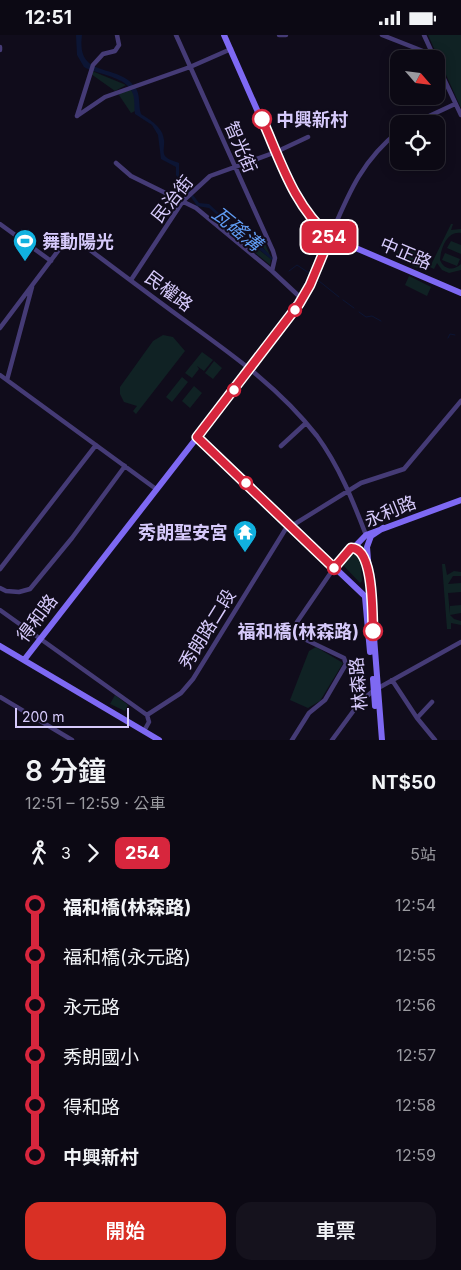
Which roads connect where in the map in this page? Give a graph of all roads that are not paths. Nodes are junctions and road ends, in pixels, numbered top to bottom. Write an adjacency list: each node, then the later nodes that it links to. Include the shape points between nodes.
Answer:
1 (117, 35): 11 (street, via 119,45 115,51 103,54 90,71 77,116 105,97)
2 (176, 35): 11 (street, 智光街)
3 (224, 35): 8 (street, 中正路)
4 (279, 35): 5 (street)
5 (286, 35)
6 (382, 35): 9 (street)
7 (424, 35): 10 (street)
8 (231, 49): 11 (street); 18 (street, 中正路)
9 (415, 50)
10 (431, 50)
11 (190, 67): 20 (street, 智光街)
12 (445, 82): 13 (street)
13 (455, 104): 14 (street); 15 (street)
14 (431, 115)
15 (461, 115)
16 (308, 137): 18 (street, 民治街)
17 (390, 140): 23 (street, 得和路, via 353,183)
18 (276, 152): 20 (street, 民治街); 23 (street, 中正路, via 304,209)
19 (116, 163): 21 (street, via 131,176)
20 (234, 166): 21 (street, 民治街, via 210,176); 25 (street, 智光街, via 273,251)
21 (183, 201): 25 (street, via 196,208); 26 (street, 民治街)
22 (0, 224): 24 (street)
23 (330, 237): 28 (street, 中正路); 29 (street, 得和路)
24 (51, 261): 26 (street, 民權路, via 70,235); 27 (street)
25 (272, 271): 29 (street)
26 (131, 280): 31 (street, 民權路)
27 (33, 285): 30 (street); 33 (street)
28 (461, 293)
29 (302, 299): 31 (street, 得和路)
30 (0, 328)
31 (251, 369): 35 (street, 民權路); 36 (street, 得和路)
32 (0, 375): 33 (street)
33 (7, 380): 37 (street)
34 (461, 401): 41 (street, 秀朗路二段, via 404,469 361,483)
35 (306, 423): 38 (street); 41 (street, 民權路, via 323,445)
36 (197, 437): 40 (street, 得和路); 43 (street)
37 (96, 445): 39 (street); 48 (street)
38 (281, 446)
39 (125, 466): 40 (street); 50 (street, via 30,589 19,592)
40 (156, 489): 54 (street, 得和路)
41 (349, 491): 43 (street, 秀朗路二段); 45 (street, 民權路)
42 (461, 501): 44 (street, 永利路)
43 (291, 526): 47 (street); 62 (street, 秀朗路二段, via 263,562 193,679 182,693)
44 (383, 528): 45 (street, 永利路); 49 (street, 林森路, via 368,540)
45 (366, 535): 46 (street, 永利路)
46 (351, 548): 47 (street, 永利路); 49 (street, via 362,553)
47 (334, 568): 51 (street); 67 (street, 永利路, via 294,630 296,635 344,658 346,664 325,700 309,713)
48 (0, 569)
49 (370, 579): 51 (street); 52 (street, 林森路)
50 (0, 588)
51 (363, 594): 52 (street); 59 (street, 林森路, via 367,599)
52 (371, 602): 59 (street, 林森路)
53 (0, 610): 54 (street)
54 (40, 638): 57 (street, 得和路); 62 (street)
55 (461, 642): 58 (street)
56 (0, 646): 57 (street)
57 (24, 660): 64 (street)
58 (392, 680): 59 (street); 63 (street)
59 (376, 689): 68 (street, via 360,702); 69 (street, 林森路); 70 (street, 林森路)
60 (0, 697): 66 (street)
61 (432, 702): 63 (street)
62 (146, 715): 64 (street, via 149,722)
63 (417, 718): 71 (street)
64 (144, 731): 65 (street)
65 (156, 739)
66 (72, 740)
67 (292, 740)
68 (332, 740)
69 (378, 740)
70 (382, 740)
71 (435, 740)

